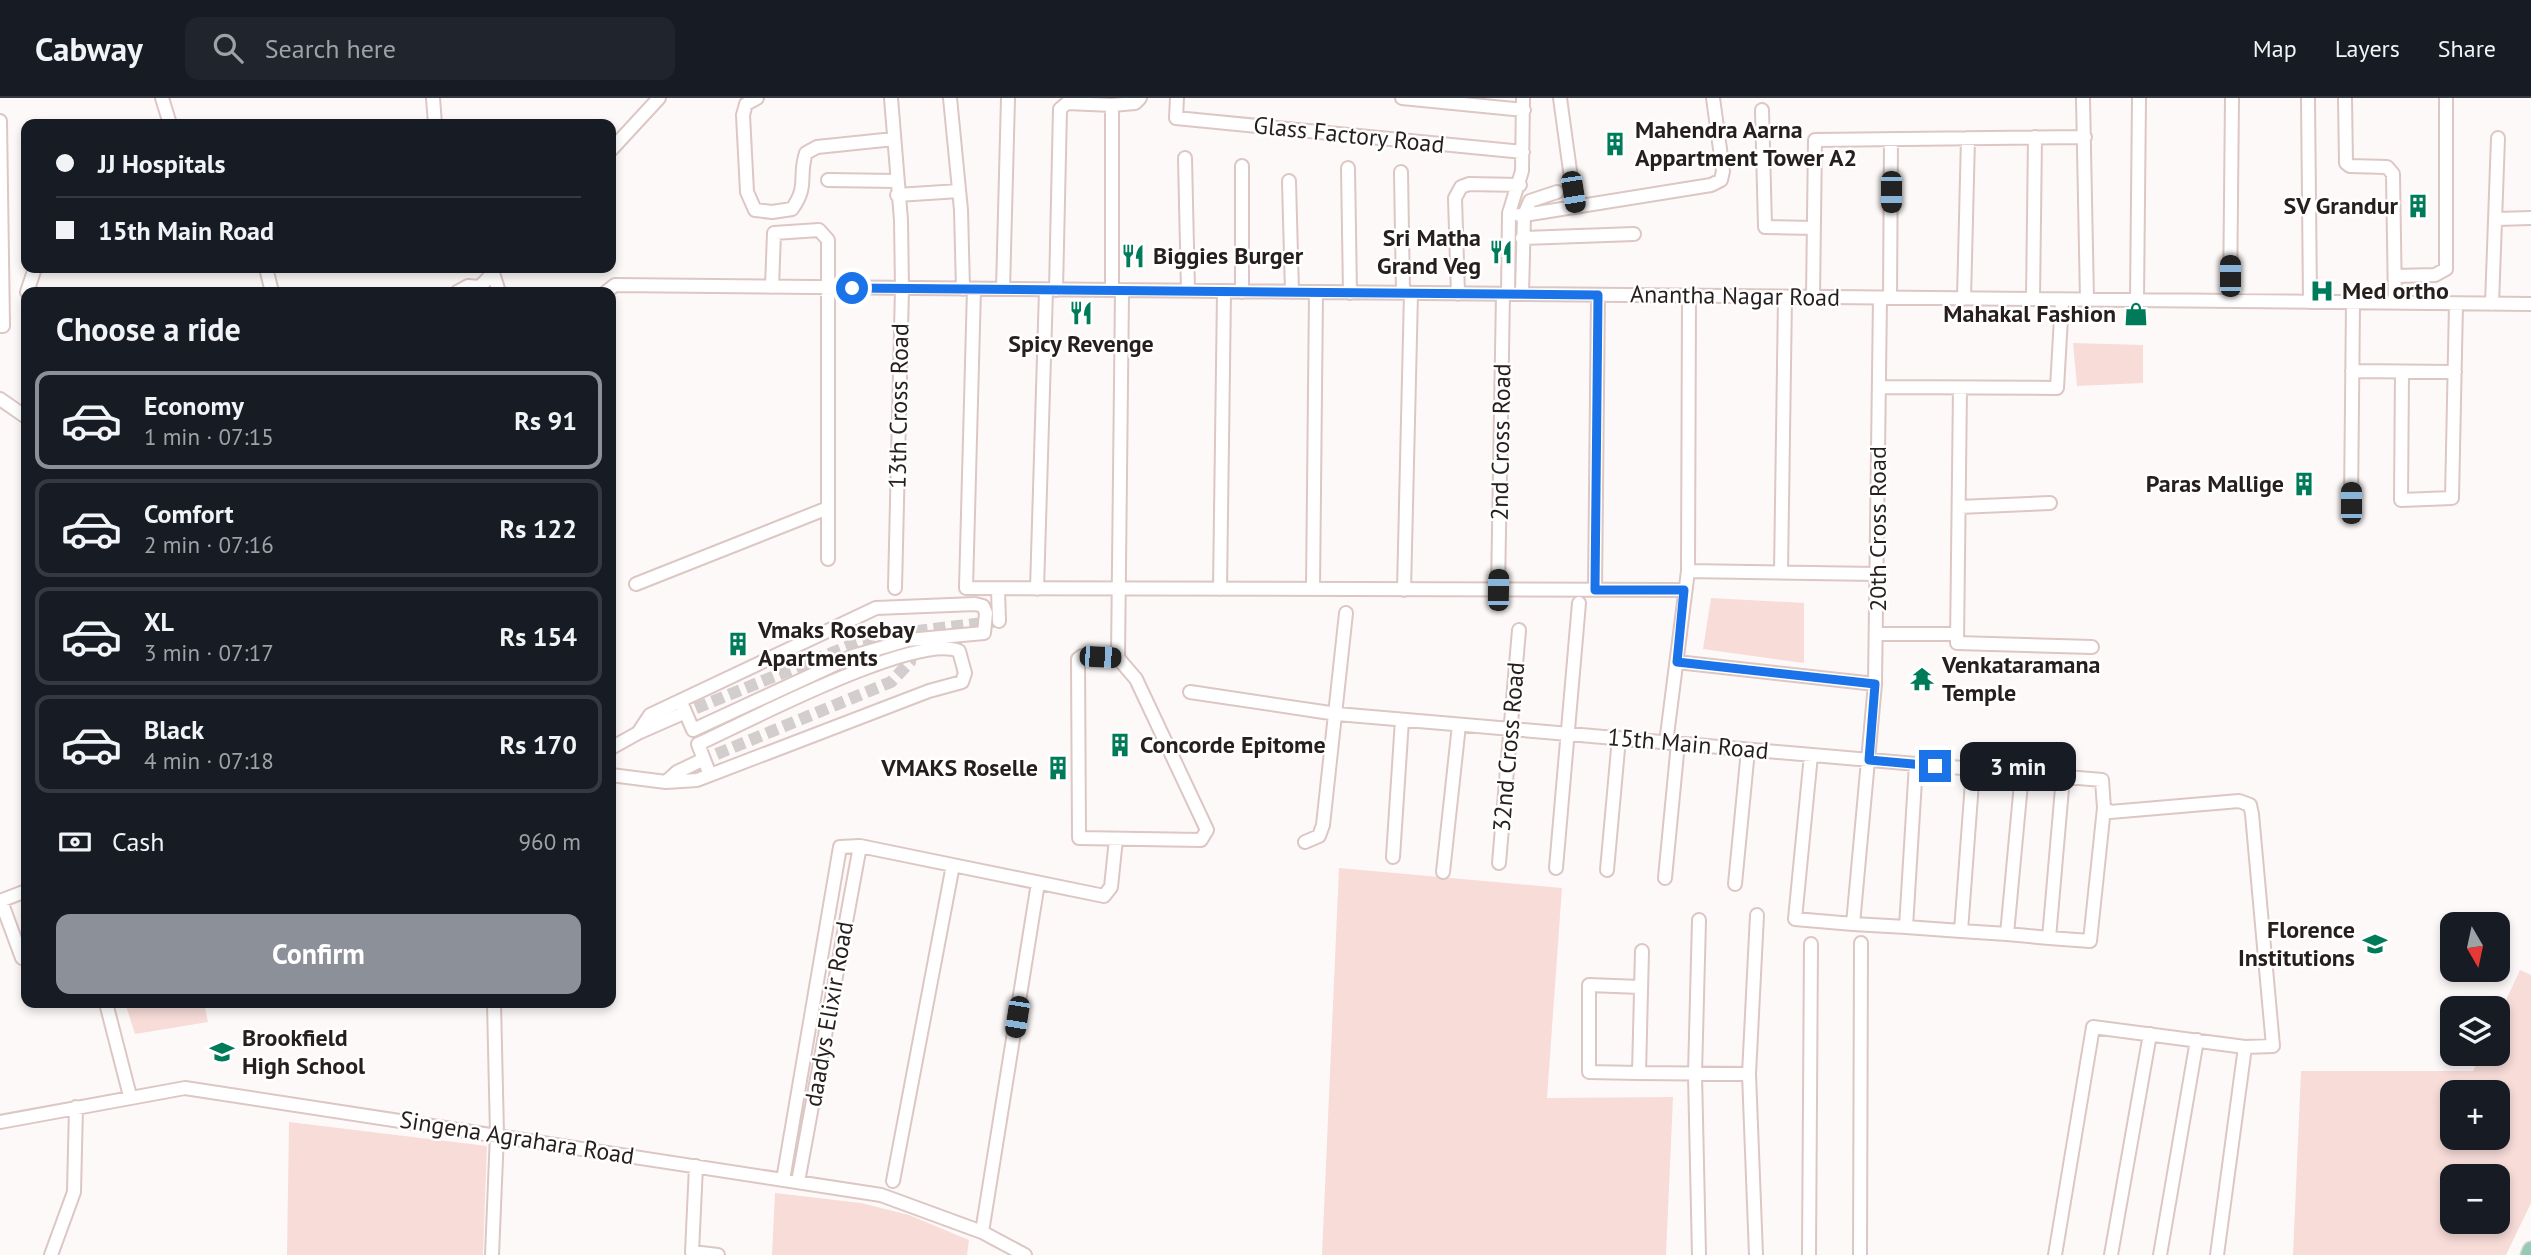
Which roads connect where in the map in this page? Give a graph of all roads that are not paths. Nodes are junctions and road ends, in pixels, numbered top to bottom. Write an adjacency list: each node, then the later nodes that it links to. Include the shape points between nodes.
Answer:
1 (162, 98): 23 (street)
2 (433, 98): 24 (street)
3 (659, 98): 32 (street)
4 (757, 98): 30 (street, via 746,104 743,115 747,192 755,210 792,209 803,193 806,153 817,147)
5 (891, 98): 30 (street, 13th Cross Road)
6 (950, 98): 42 (street)
7 (1008, 98): 61 (street)
8 (1140, 98): 21 (street, via 1135,103)
9 (1177, 98): 33 (street, Glass Factory Road, via 1176,118)
10 (1402, 98): 20 (street, Glass Factory Road)
11 (1560, 98): 45 (street)
12 (1713, 98): 45 (street, via 1721,180)
13 (2083, 98): 26 (street)
14 (2139, 98): 83 (street)
15 (2232, 98): 84 (street)
16 (2308, 98): 85 (street)
17 (2345, 98): 54 (street, via 2346,163 2387,167 2393,174)
18 (2446, 98): 54 (street, via 2446,269 2435,275)
19 (1092, 101): 21 (street); 62 (street, via 1068,103 1060,109)
20 (1523, 104): 33 (street, 2nd Cross Road)
21 (1112, 105): 63 (street)
22 (1762, 110): 50 (street, via 1765,227)
23 (168, 119)
24 (435, 119)
25 (0, 121): 91 (street)
26 (2085, 136): 27 (street); 82 (street)
27 (2035, 137): 28 (street); 80 (street)
28 (1968, 138): 31 (street); 79 (street)
29 (2498, 138): 49 (street)
30 (894, 139): 39 (street, 13th Cross Road)
31 (1891, 139): 50 (street, via 1815,140); 78 (street, 20th Cross Road)
32 (616, 145)
33 (1523, 152): 41 (street, 2nd Cross Road)
34 (1185, 158): 64 (street)
35 (1242, 166): 66 (street)
36 (1348, 169): 69 (street)
37 (1401, 172): 70 (street)
38 (828, 180): 39 (street)
39 (896, 181): 44 (street, 13th Cross Road)
40 (1289, 181): 67 (street)
41 (1520, 185): 47 (street, 2nd Cross Road); 71 (street, via 1461,187 1455,198)
42 (959, 191): 44 (street); 60 (street)
43 (1557, 192): 46 (street, via 1530,201)
44 (897, 195): 59 (street, 13th Cross Road)
45 (1575, 207): 46 (street)
46 (1524, 215): 47 (street); 52 (street)
47 (1509, 217): 72 (street, 2nd Cross Road)
48 (2531, 218): 49 (street)
49 (2496, 219): 89 (street)
50 (1814, 228): 77 (street)
51 (1634, 234): 52 (street)
52 (1522, 238): 73 (street)
53 (491, 273): 55 (street)
54 (2395, 276): 87 (street)
55 (480, 287)
56 (612, 287): 57 (street, Anantha Nagar Road)
57 (772, 287): 58 (street, Anantha Nagar Road); 58 (street, via 774,233 819,230 828,240)
58 (828, 288): 59 (street, Anantha Nagar Road); 102 (street)
59 (902, 288): 60 (street, Anantha Nagar Road); 108 (street, 13th Cross Road)
60 (968, 289): 61 (street, Anantha Nagar Road); 113 (street, via 967,589)
61 (1003, 289): 62 (street, Anantha Nagar Road)
62 (1051, 290): 63 (street, Anantha Nagar Road); 110 (street)
63 (1117, 291): 64 (street, Anantha Nagar Road); 109 (street)
64 (1188, 291): 65 (street, Anantha Nagar Road)
65 (1224, 292): 66 (street, Anantha Nagar Road); 111 (street)
66 (1242, 292): 67 (street, Anantha Nagar Road)
67 (1292, 292): 68 (street, Anantha Nagar Road)
68 (1316, 292): 69 (street, Anantha Nagar Road); 112 (street)
69 (1350, 293): 70 (street, Anantha Nagar Road)
70 (1407, 293): 71 (street, Anantha Nagar Road); 114 (street)
71 (1458, 294): 72 (street, Anantha Nagar Road)
72 (1505, 294): 73 (street, Anantha Nagar Road); 115 (street, 2nd Cross Road)
73 (1522, 294): 74 (street, Anantha Nagar Road)
74 (1598, 295): 75 (street, Anantha Nagar Road); 116 (street)
75 (1689, 296): 76 (street, Anantha Nagar Road); 104 (street)
76 (1785, 297): 77 (street, Anantha Nagar Road); 105 (street)
77 (1813, 297): 78 (street, Anantha Nagar Road)
78 (1885, 298): 79 (street, Anantha Nagar Road); 95 (street, 20th Cross Road)
79 (1964, 299): 80 (street, Anantha Nagar Road)
80 (2033, 299): 81 (street, Anantha Nagar Road)
81 (2062, 300): 82 (street, Anantha Nagar Road); 96 (street, via 2057,388)
82 (2087, 300): 83 (street, Anantha Nagar Road)
83 (2137, 300): 84 (street, Anantha Nagar Road)
84 (2230, 301): 85 (street, Anantha Nagar Road)
85 (2310, 302): 86 (street, Anantha Nagar Road)
86 (2353, 303): 87 (street, Anantha Nagar Road); 92 (street)
87 (2395, 303): 88 (street, Anantha Nagar Road)
88 (2456, 303): 89 (street, Anantha Nagar Road); 94 (street)
89 (2492, 304): 90 (street, Anantha Nagar Road)
90 (2531, 304)
91 (0, 326)
92 (2352, 372): 93 (street); 100 (street)
93 (2402, 372): 94 (street); 94 (street, via 2402,500 2452,498)
94 (2455, 372)
95 (1879, 387): 96 (street); 106 (street, 20th Cross Road)
96 (1960, 388): 101 (street)
97 (0, 399): 98 (street)
98 (21, 414)
99 (2050, 503): 101 (street)
100 (2351, 503)
101 (1959, 507): 125 (street, via 1957,643)
102 (828, 508): 103 (street); 107 (street)
103 (828, 559)
104 (1688, 571): 105 (street); 117 (street)
105 (1781, 572): 106 (street)
106 (1877, 574): 122 (street, 20th Cross Road)
107 (636, 584)
108 (895, 588)
109 (1118, 588): 110 (street); 111 (street); 126 (street)
110 (1037, 589): 113 (street)
111 (1220, 589): 112 (street)
112 (1313, 589): 114 (street)
113 (998, 590): 120 (street)
114 (1404, 590): 115 (street)
115 (1498, 590): 116 (street)
116 (1595, 590): 117 (street)
117 (1684, 590): 127 (street)
118 (1579, 603): 137 (street)
119 (1346, 613): 131 (street)
120 (999, 621)
121 (1519, 630): 135 (street, 32nd Cross Road)
122 (1877, 634): 123 (street); 128 (street, 20th Cross Road)
123 (1953, 634)
124 (930, 645): 130 (street, via 908,640 853,656 693,730); 130 (street, via 984,633 982,606 876,608); 148 (street, via 854,673 698,744); 148 (street, via 959,651 965,673 962,682)
125 (2092, 647)
126 (1118, 658): 153 (street, via 1078,659 1079,838); 153 (street, via 1136,679 1207,830 1201,840)
127 (1677, 662): 128 (street); 139 (street)
128 (1875, 684): 143 (street, 20th Cross Road)
129 (1190, 692): 131 (street, 15th Main Road)
130 (681, 702): 136 (street, via 650,715)
131 (1336, 714): 133 (street, 15th Main Road); 154 (street, via 1323,825 1319,836)
132 (679, 715): 136 (street)
133 (1402, 720): 134 (street, 15th Main Road); 156 (street)
134 (1459, 724): 135 (street, 15th Main Road); 161 (street)
135 (1508, 729): 137 (street, 15th Main Road); 157 (street, 32nd Cross Road)
136 (638, 733): 140 (street)
137 (1566, 734): 138 (street, 15th Main Road); 159 (street)
138 (1619, 738): 139 (street, 15th Main Road); 160 (street)
139 (1672, 743): 141 (street, 15th Main Road); 162 (street)
140 (616, 745)
141 (1748, 750): 142 (street, 15th Main Road); 164 (street)
142 (1811, 755): 143 (street, 15th Main Road); 169 (street, via 1795,919)
143 (1869, 760): 145 (street, 15th Main Road); 169 (street, 20th Cross Road)
144 (700, 761): 151 (street)
145 (1916, 764): 146 (street, 15th Main Road); 170 (street)
146 (1973, 769): 147 (street, 15th Main Road); 171 (street)
147 (2022, 773): 150 (street, 15th Main Road); 172 (street)
148 (710, 775): 151 (street)
149 (616, 776): 151 (street)
150 (2063, 777): 152 (street, 15th Main Road, via 2102,780); 173 (street)
151 (666, 782)
152 (2104, 808): 173 (street, via 2090,941); 183 (street, via 2110,812 2145,811 2239,800 2250,805 2273,1046)
153 (1116, 839): 163 (street, via 1111,887 1104,896)
154 (1305, 842)
155 (860, 846): 158 (street); 192 (street, daadys Elixir Road, via 840,846); 194 (street, daadys Elixir Road)
156 (1392, 857)
157 (1499, 863)
158 (953, 865): 163 (street); 193 (street)
159 (1556, 868)
160 (1607, 870)
161 (1443, 872)
162 (1665, 878)
163 (1038, 883): 195 (street)
164 (1735, 884)
165 (21, 893): 166 (street)
166 (0, 901): 177 (street)
167 (1757, 915): 186 (street)
168 (1699, 920): 185 (street)
169 (1853, 924): 170 (street)
170 (1906, 927): 171 (street)
171 (1961, 931): 172 (street)
172 (2007, 934): 173 (street)
173 (2049, 938)
174 (1861, 943): 203 (street)
175 (1811, 944): 202 (street)
176 (1642, 951): 178 (street)
177 (21, 955)
178 (1640, 987): 184 (street); 184 (street, via 1589,985 1589,1072)
179 (107, 1008): 187 (street)
180 (494, 1008): 190 (street)
181 (2150, 1034): 182 (street); 204 (street, via 2093,1027); 205 (street)
182 (2197, 1040): 183 (street); 206 (street)
183 (2245, 1047): 207 (street)
184 (1639, 1073): 185 (street)
185 (1695, 1074): 186 (street); 200 (street)
186 (1749, 1074): 201 (street)
187 (130, 1096): 188 (street, Singena Agrahara Road); 190 (street, Singena Agrahara Road, via 185,1088)
188 (76, 1107): 189 (street, Singena Agrahara Road); 196 (street, via 74,1192)
189 (0, 1122)
190 (498, 1134): 191 (street, Singena Agrahara Road); 197 (street)
191 (696, 1166): 192 (street, Singena Agrahara Road); 198 (street, via 692,1252)
192 (783, 1180): 194 (street, Singena Agrahara Road)
193 (893, 1181)
194 (798, 1182): 195 (street, Singena Agrahara Road, via 881,1195)
195 (982, 1232): 199 (street, Singena Agrahara Road)
196 (51, 1255)
197 (492, 1255)
198 (718, 1255)
199 (1025, 1255)
200 (1699, 1255)
201 (1756, 1255)
202 (1809, 1255)
203 (1860, 1255)
204 (2056, 1255)
205 (2111, 1255)
206 (2160, 1255)
207 (2217, 1255)

